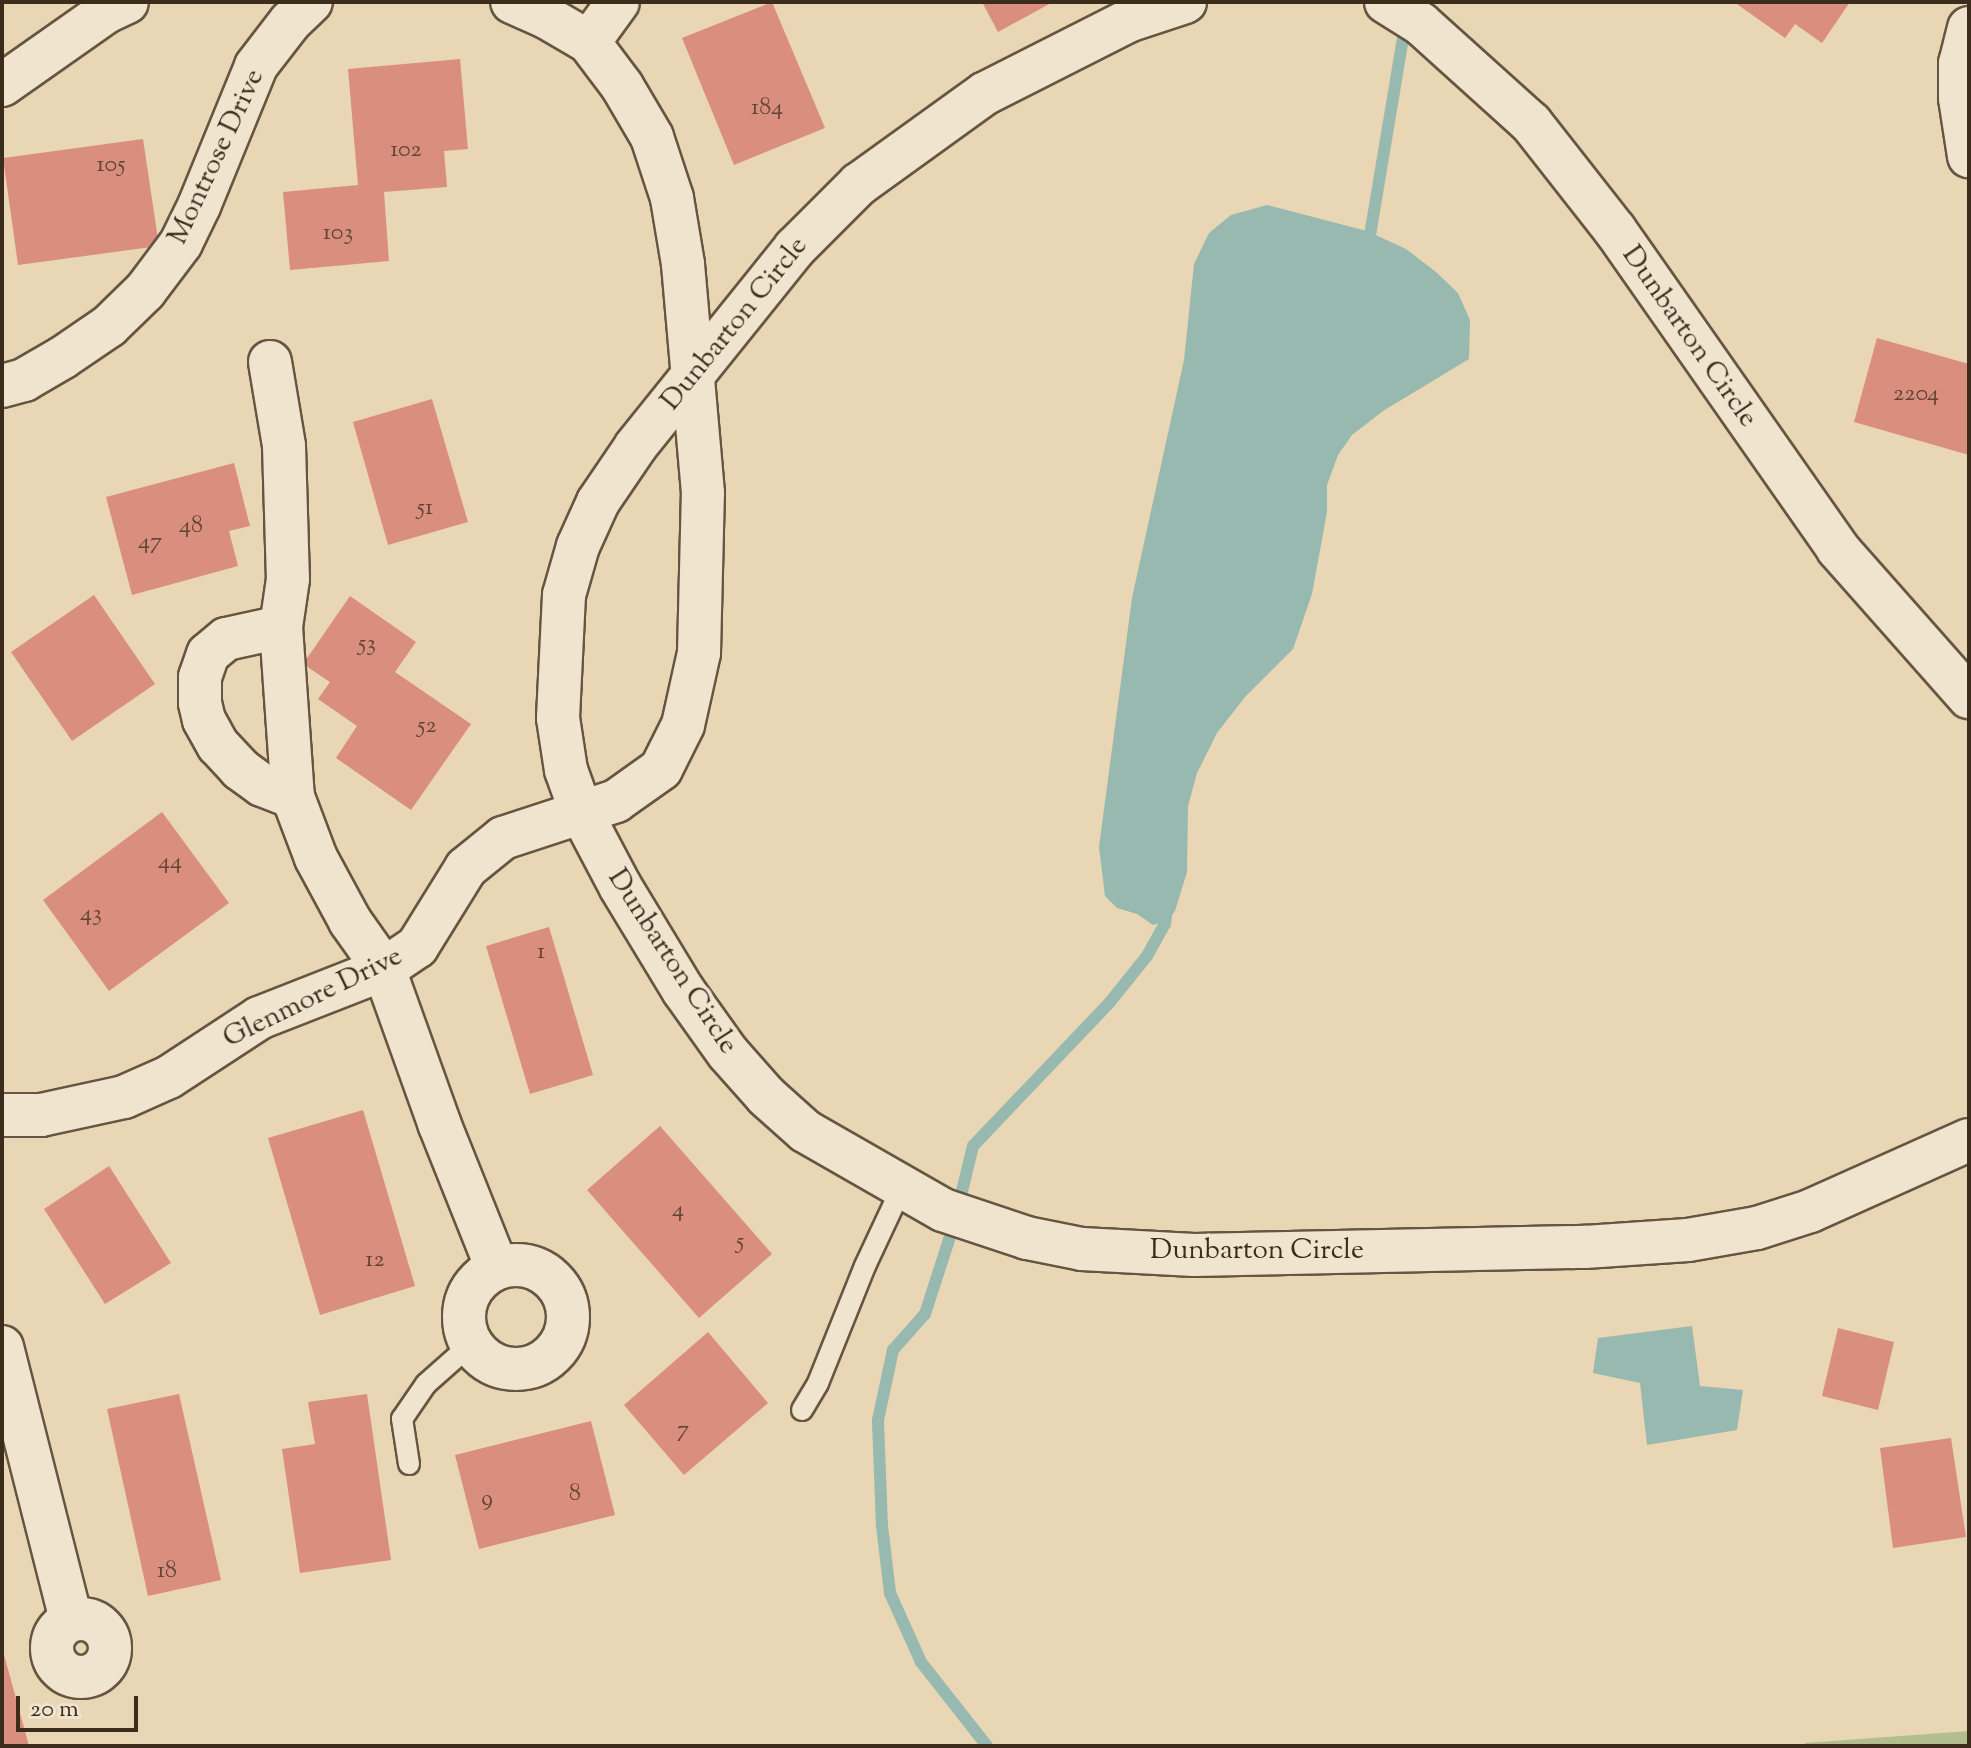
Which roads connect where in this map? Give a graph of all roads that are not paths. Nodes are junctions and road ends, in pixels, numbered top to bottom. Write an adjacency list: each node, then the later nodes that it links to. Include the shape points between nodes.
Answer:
1 (127, 2): 9 (street)
2 (311, 2): 13 (street, Montrose Drive, via 256,66 181,243 145,291 74,350 24,380)
3 (512, 2): 8 (street)
4 (618, 2): 8 (street)
5 (1185, 2): 12 (street, Dunbarton Circle, via 1128,21 984,94 859,184 804,238)
6 (1386, 2): 15 (street, Dunbarton Circle, via 1421,24 1531,123 1615,230 1838,549)
7 (1969, 28): 10 (street, via 1960,63)
8 (589, 42): 12 (street, via 652,137 672,198)
9 (2, 85)
10 (1969, 156)
11 (270, 362): 14 (street, via 284,446 288,579)
12 (694, 373): 17 (street, Dunbarton Circle, via 598,502 564,595 558,718 566,770); 17 (street, Glenmore Drive, via 703,493 699,653 683,725 661,769 616,801)
13 (2, 386)
14 (281, 627): 16 (street); 16 (street, via 226,639 208,654 200,677 200,703 218,745 240,769)
15 (1969, 697)
16 (293, 797): 18 (street, via 316,858)
17 (581, 812): 18 (street, Glenmore Drive, via 503,838 466,868 417,947); 21 (street, Dunbarton Circle, via 667,964 728,1053 805,1131)
18 (384, 969): 19 (street, Glenmore Drive, via 259,1018 169,1077 124,1097 41,1115); 22 (street)
19 (2, 1115)
20 (1969, 1140): 21 (street, Dunbarton Circle, via 1868,1187 1757,1228 1688,1240 1585,1247 1194,1255 1082,1249 1027,1238 943,1210)
21 (901, 1189): 25 (lane)
22 (497, 1268): 23 (street, via 481,1277 464,1309); 23 (street, via 529,1266 551,1278 565,1298 567,1331 549,1358 516,1370 483,1358)
23 (471, 1344): 26 (lane, via 426,1384 402,1419)
24 (2, 1347): 27 (street)
25 (802, 1410)
26 (409, 1464)
27 (71, 1620)

